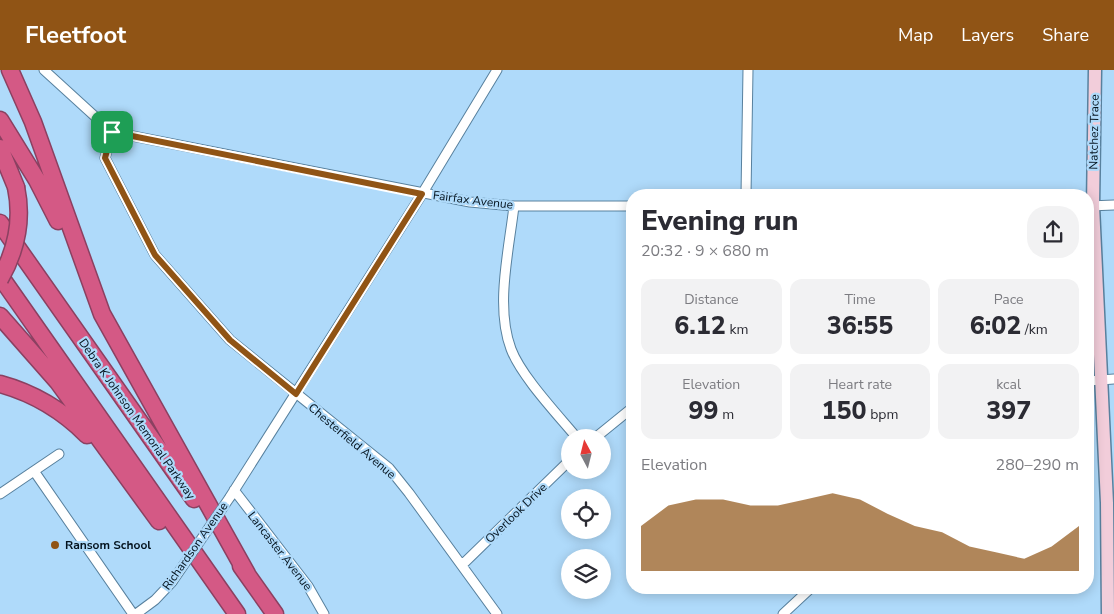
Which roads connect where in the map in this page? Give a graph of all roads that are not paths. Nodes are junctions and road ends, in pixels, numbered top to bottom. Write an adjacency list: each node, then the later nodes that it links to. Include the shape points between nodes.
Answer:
1 (10, 70): 19 (highway, via 33,122)
2 (44, 70): 7 (street)
3 (497, 70): 11 (street, Richardson Avenue)
4 (748, 70): 9 (street)
5 (1095, 70): 10 (main road, Natchez Trace)
6 (0, 120): 19 (highway, via 37,180)
7 (112, 132): 11 (street, Fairfax Avenue); 24 (street, Chesterfield Avenue, via 105,158 155,255 230,340)
8 (0, 148): 18 (highway, bridge, via 19,203 12,255)
9 (746, 189)
10 (1091, 189)
11 (422, 194): 13 (street, Fairfax Avenue); 24 (street, Richardson Avenue)
12 (1114, 205): 15 (street)
13 (514, 206): 14 (street, Fairfax Avenue); 26 (street, via 503,314 511,350 536,388)
14 (626, 206)
15 (1094, 206)
16 (0, 223): 35 (highway, Debra K Johnson Memorial Parkway)
17 (1094, 244): 21 (main road, Natchez Trace)
18 (0, 277): 40 (highway)
19 (93, 295): 35 (highway)
20 (0, 316): 29 (highway, via 58,382)
21 (1108, 379): 22 (street); 36 (main road, Natchez Trace)
22 (1094, 380)
23 (0, 384): 29 (highway, via 23,390 72,420)
24 (296, 394): 32 (street, Richardson Avenue); 34 (street, Chesterfield Avenue, via 389,468)
25 (626, 413): 27 (street)
26 (570, 429)
27 (606, 429)
28 (59, 454): 31 (street)
29 (117, 465): 39 (highway)
30 (561, 469): 34 (street, Overlook Drive)
31 (34, 471): 33 (street); 38 (street)
32 (232, 493): 38 (street, Richardson Avenue, bridge, via 172,582); 42 (street, Lancaster Avenue, via 308,586)
33 (0, 494)
34 (462, 565): 43 (street, Chesterfield Avenue)
35 (247, 574): 41 (highway, Debra K Johnson Memorial Parkway)
36 (1111, 578): 45 (main road, Natchez Trace)
37 (805, 594): 44 (street)
38 (135, 614)
39 (229, 614)
40 (237, 614)
41 (275, 614)
42 (324, 614)
43 (497, 614)
44 (783, 614)
45 (1108, 614)

